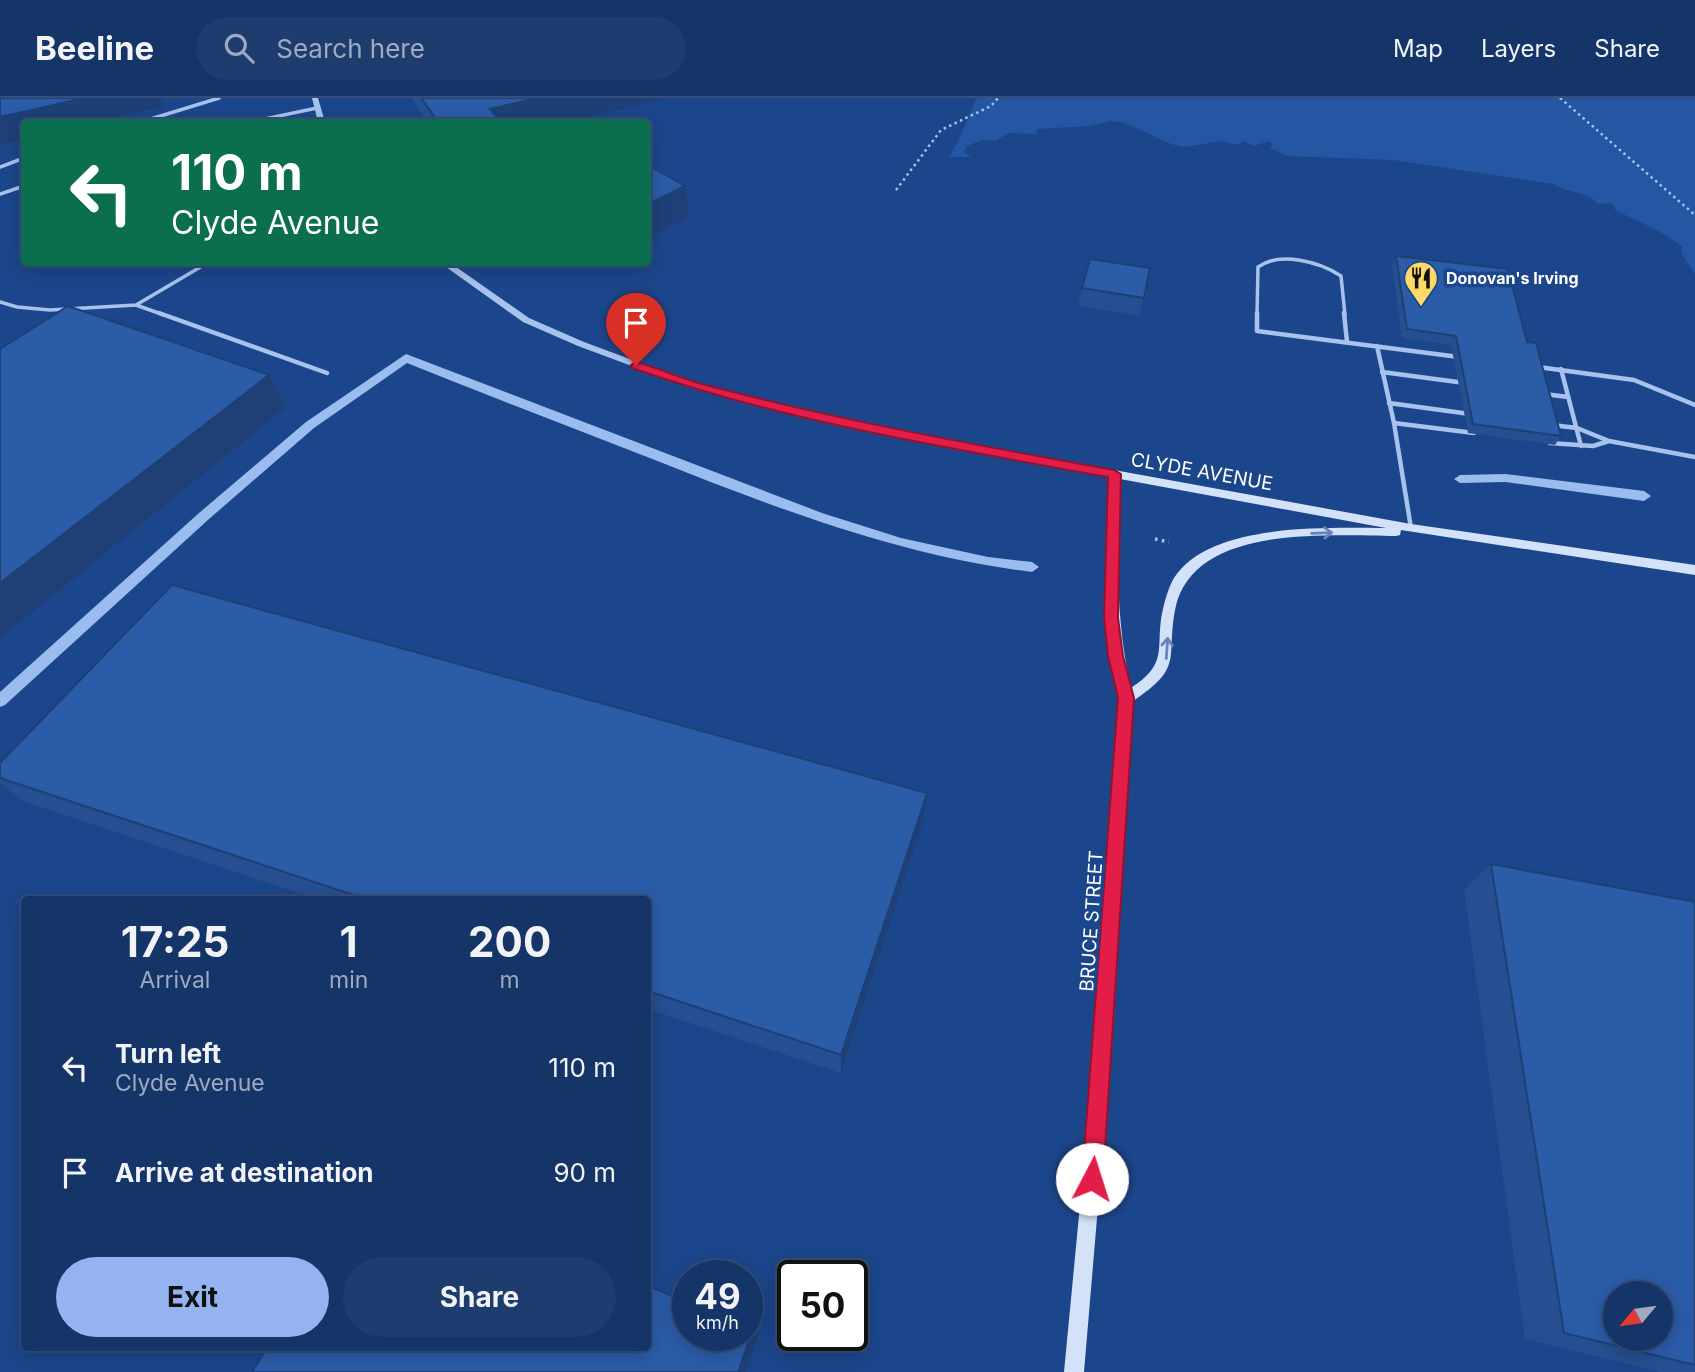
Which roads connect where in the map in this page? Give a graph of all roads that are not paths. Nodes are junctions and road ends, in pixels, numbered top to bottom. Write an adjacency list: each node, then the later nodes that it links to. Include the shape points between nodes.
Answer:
1 (219, 98): 3 (lane)
2 (315, 98): 4 (street)
3 (209, 99): 5 (lane)
4 (317, 108): 6 (lane); 7 (street)
5 (152, 119)
6 (264, 119)
7 (321, 119)
8 (21, 160): 9 (lane)
9 (0, 167)
10 (21, 187): 11 (lane)
11 (0, 194)
12 (202, 266): 15 (lane)
13 (449, 266): 38 (street, CLYDE AVENUE, via 526,320 694,386 907,436)
14 (0, 302): 15 (lane, via 35,312)
15 (136, 305): 22 (lane)
16 (1347, 342): 16 (lane, via 1337,271 1271,259 1260,263 1258,331); 17 (lane)
17 (1377, 346): 18 (lane); 21 (lane)
18 (1470, 358)
19 (1535, 366): 20 (lane)
20 (1560, 369): 25 (lane); 27 (lane, via 1634,380)
21 (1382, 372): 23 (lane); 26 (lane)
22 (327, 373)
23 (1475, 385)
24 (1542, 394): 25 (lane)
25 (1568, 397): 31 (lane)
26 (1389, 403): 28 (lane); 29 (lane)
27 (1695, 405)
28 (1483, 415)
29 (1394, 423): 32 (lane); 39 (lane)
30 (1550, 424): 31 (lane)
31 (1577, 428): 34 (lane); 35 (lane)
32 (1475, 433)
33 (1541, 441): 35 (lane)
34 (1609, 441): 35 (lane); 36 (lane)
35 (1581, 446)
36 (1694, 457): 37 (lane)
37 (1695, 464)
38 (1114, 474): 39 (main road, CLYDE AVENUE); 42 (main road, BRUCE STREET, via 1111,618)
39 (1411, 528): 40 (main road, CLYDE AVENUE)
40 (1432, 532): 41 (main road, CLYDE AVENUE); 42 (main road, one-way to 40, via 1160,673 1167,658 1172,591 1207,554 1266,537)
41 (1695, 570)
42 (1126, 698): 43 (main road, BRUCE STREET, via 1106,1017)
43 (1074, 1372)

